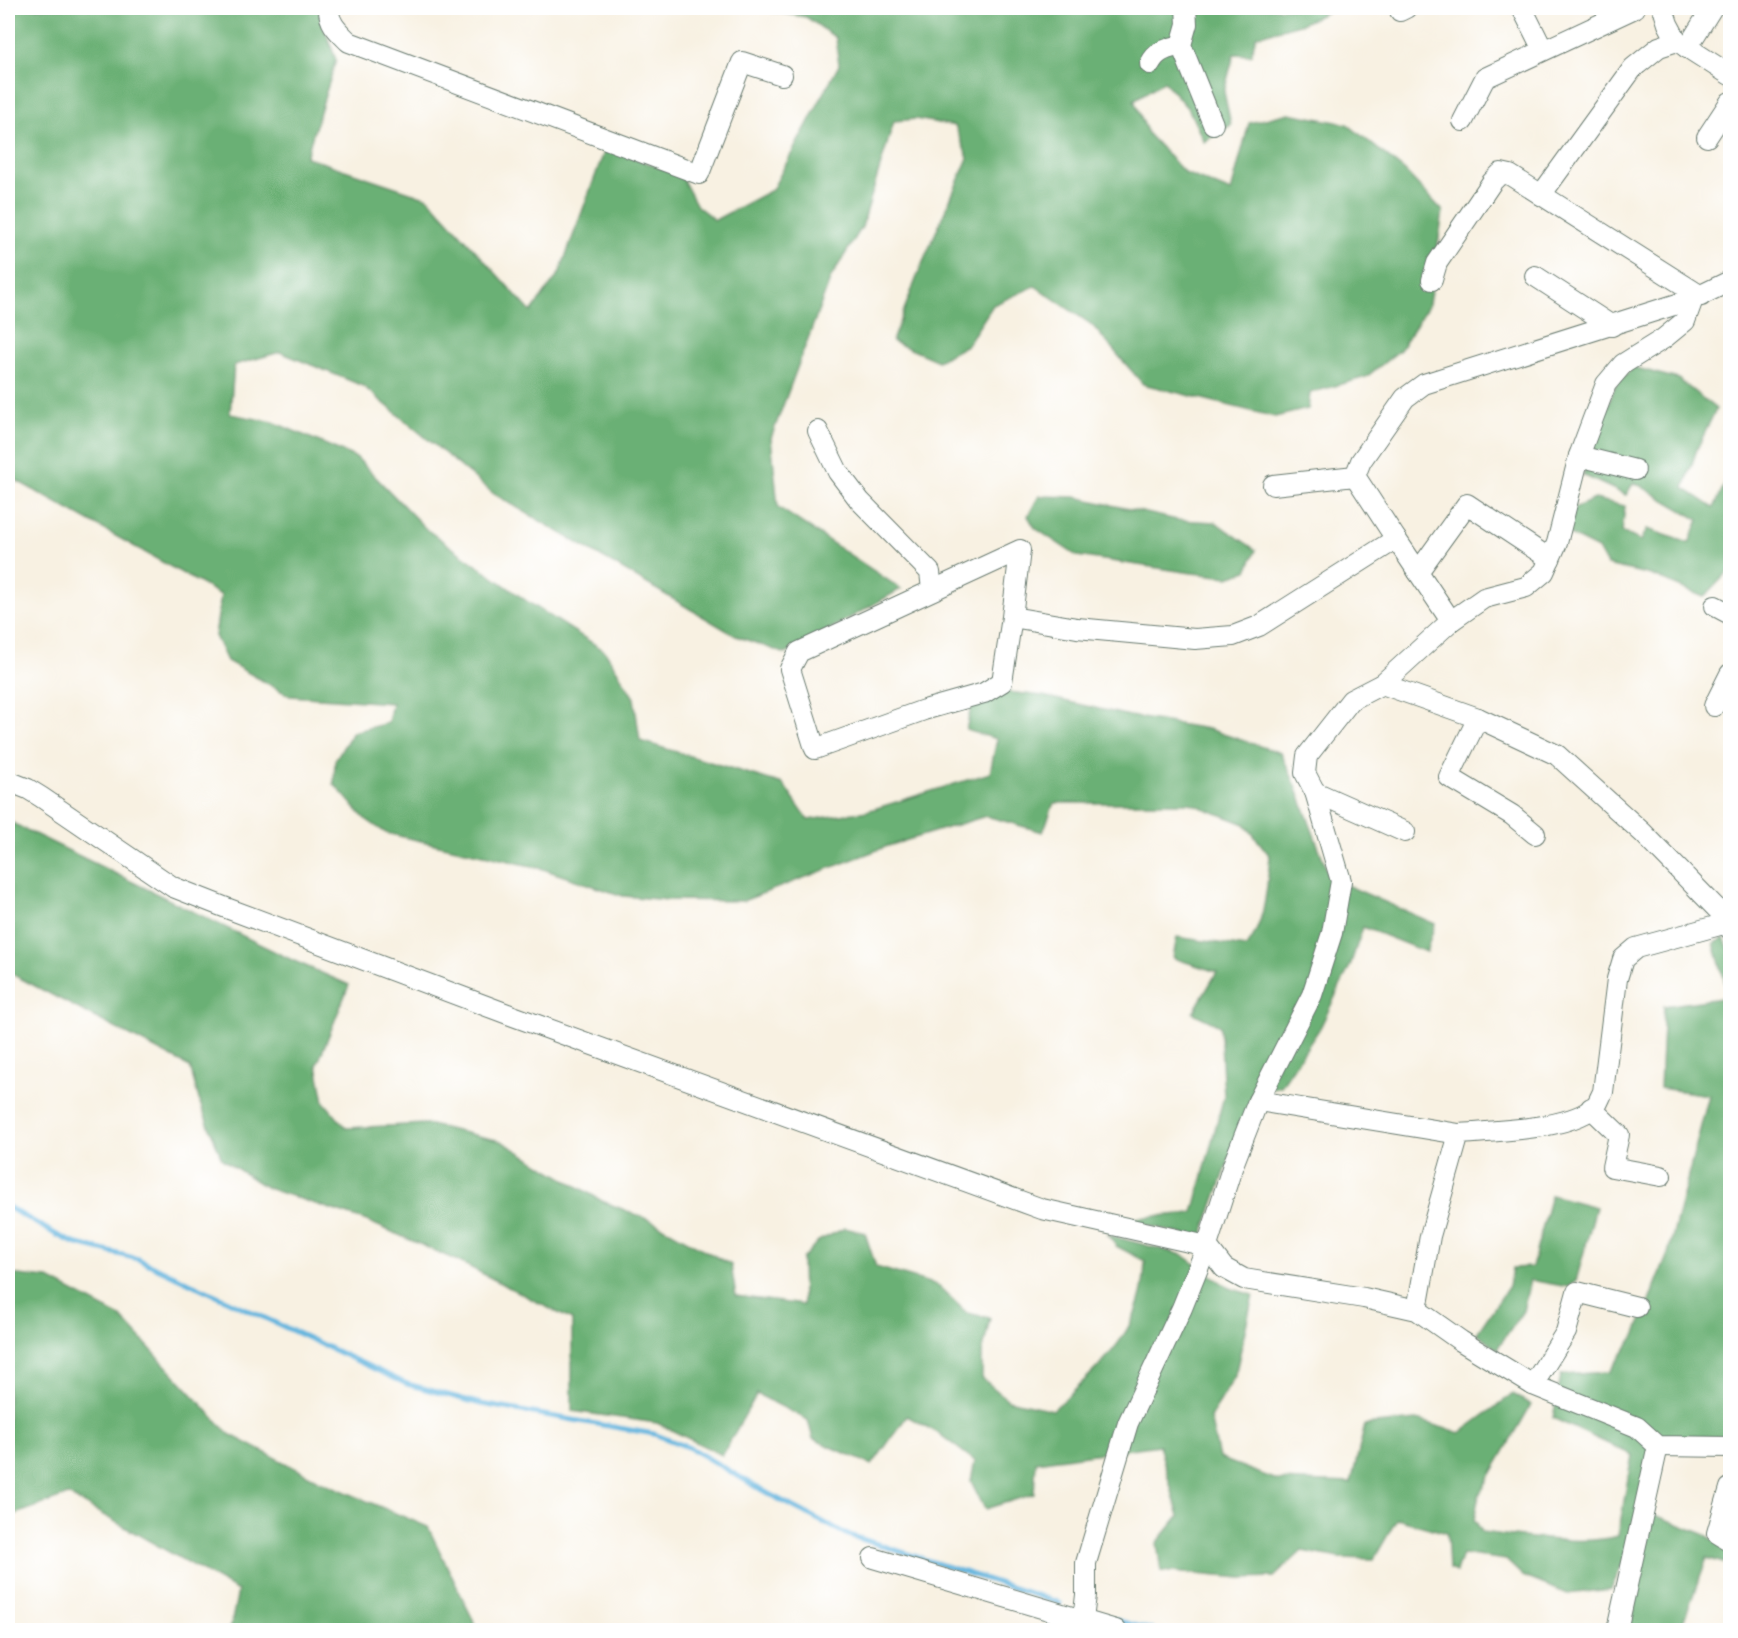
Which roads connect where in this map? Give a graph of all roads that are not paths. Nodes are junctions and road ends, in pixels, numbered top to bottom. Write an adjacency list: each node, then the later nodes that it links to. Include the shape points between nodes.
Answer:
1 (329, 8): 11 (street, via 336,29 349,42 699,174 742,62)
2 (1186, 8): 7 (street, via 1187,24)
3 (1522, 8): 9 (street)
4 (1635, 8): 9 (street)
5 (1663, 8): 8 (street)
6 (1712, 8): 8 (street)
7 (1181, 45): 10 (street, via 1161,50); 15 (street)
8 (1682, 45): 12 (street); 17 (street, via 1659,47 1633,68)
9 (1543, 50): 14 (street, via 1485,78)
10 (1150, 64)
11 (782, 75)
12 (1731, 75)
13 (1731, 102): 16 (street)
14 (1462, 121)
15 (1213, 124)
16 (1707, 137)
17 (1541, 195): 19 (street, via 1501,173 1437,263); 21 (street)
18 (1534, 276): 22 (street)
19 (1432, 280)
20 (1731, 281): 21 (street)
21 (1697, 297): 22 (street); 24 (street, via 1684,321 1623,364 1606,384)
22 (1612, 326): 26 (street, via 1424,384 1405,398 1361,461)
23 (818, 430): 31 (street, via 837,472 930,572)
24 (1579, 456): 25 (street); 29 (street)
25 (1635, 470)
26 (1355, 476): 27 (street); 28 (street)
27 (1273, 485)
28 (1396, 539): 30 (street); 32 (street, via 1259,626 1233,636 1195,639 1077,628)
29 (1550, 559): 30 (street, via 1467,504); 33 (street, via 1544,572 1526,586 1484,598)
30 (1418, 572): 33 (street)
31 (932, 590): 32 (street, via 1020,550); 32 (street, via 799,652 790,669 815,749 984,693 1002,682)
32 (1012, 617)
33 (1452, 621): 35 (street)
34 (1731, 674): 36 (street)
35 (1382, 684): 37 (street); 39 (street, via 1352,700 1307,756 1305,773)
36 (1714, 706)
37 (1478, 718): 41 (street, via 1449,777 1512,815); 42 (street, via 1557,755 1642,833 1722,914)
38 (8, 781): 47 (street, via 41,797 174,887 228,909 1042,1209)
39 (1315, 792): 40 (street); 43 (street, via 1341,881 1332,933 1312,995)
40 (1405, 832)
41 (1535, 834)
42 (1729, 926): 44 (street, via 1636,948 1623,959 1603,1092)
43 (1258, 1101): 45 (street); 47 (street)
44 (1591, 1108): 45 (street, via 1559,1124); 46 (street, via 1619,1135 1612,1167)
45 (1459, 1134): 49 (street, via 1430,1236)
46 (1661, 1176)
47 (1207, 1246): 49 (street, via 1224,1268 1244,1279); 56 (street, via 1128,1423 1086,1563)
48 (1637, 1307): 50 (street, via 1577,1292 1566,1332)
49 (1417, 1310): 50 (street)
50 (1533, 1385): 51 (street, via 1637,1428)
51 (1658, 1446): 52 (street); 58 (street)
52 (1731, 1447)
53 (1731, 1488): 54 (street, via 1717,1533)
54 (1731, 1541)
55 (873, 1558): 56 (street)
56 (1084, 1614): 57 (street)
57 (1116, 1630)
58 (1617, 1630)

